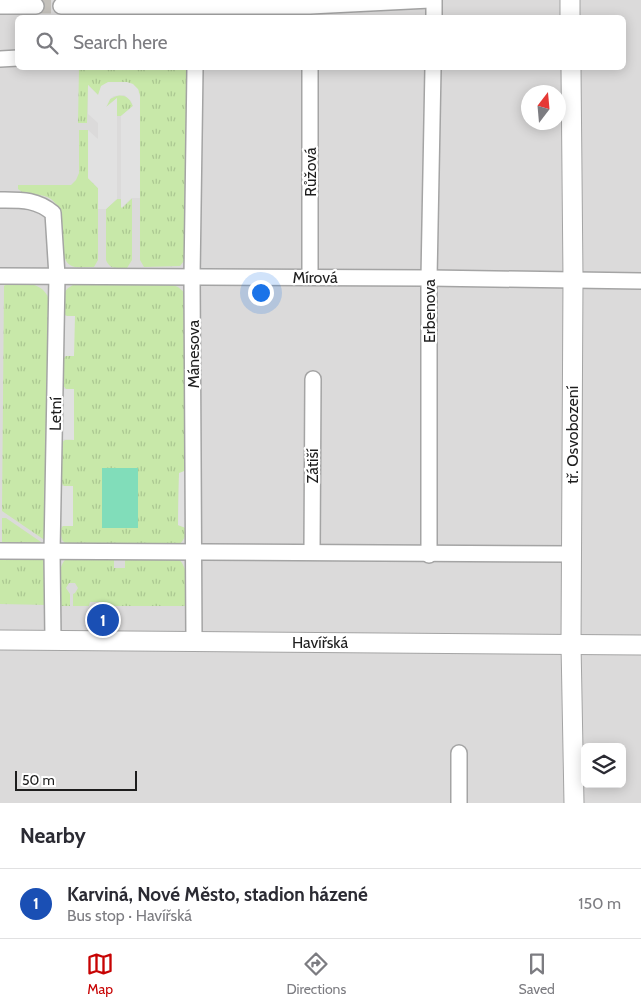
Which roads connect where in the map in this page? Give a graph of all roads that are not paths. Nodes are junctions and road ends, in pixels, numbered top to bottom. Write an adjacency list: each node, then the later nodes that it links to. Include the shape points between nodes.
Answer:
1 (430, 0): 9 (street)
2 (434, 0): 10 (street)
3 (570, 0): 11 (street)
4 (0, 6): 5 (street)
5 (36, 6)
6 (61, 6): 7 (street)
7 (119, 12): 8 (street)
8 (195, 12): 9 (street)
9 (310, 12)
10 (434, 15)
11 (570, 15)
12 (0, 58): 13 (street)
13 (15, 58)
14 (195, 70): 21 (street, Mánesova)
15 (310, 70): 22 (street, Růžová)
16 (433, 70): 23 (street, Erbenova)
17 (571, 70): 24 (street, tř. Osvobození)
18 (0, 200): 20 (street, via 29,201 44,206 53,214)
19 (0, 276): 20 (street, Mírová)
20 (57, 276): 21 (street, Mírová); 28 (street, Letní)
21 (192, 277): 22 (street, Mírová); 29 (street, Mánesova)
22 (310, 277): 23 (street, Mírová)
23 (429, 278): 24 (street, Mírová); 32 (street, Erbenova)
24 (573, 279): 25 (street, Mírová); 31 (street, tř. Osvobození)
25 (641, 281)
26 (313, 379): 30 (street, Zátiší)
27 (0, 551): 28 (street)
28 (52, 552): 29 (street); 34 (street, Letní)
29 (194, 552): 30 (street); 35 (street, Mánesova)
30 (312, 552): 32 (street)
31 (572, 554): 32 (street); 36 (street, tř. Osvobození)
32 (429, 555)
33 (0, 640): 34 (street, Havířská)
34 (54, 640): 35 (street, Havířská)
35 (194, 641): 36 (street, Havířská)
36 (571, 644): 37 (street, Havířská); 40 (street, tř. Osvobození)
37 (641, 645)
38 (458, 753): 39 (street)
39 (459, 803)
40 (574, 803)

